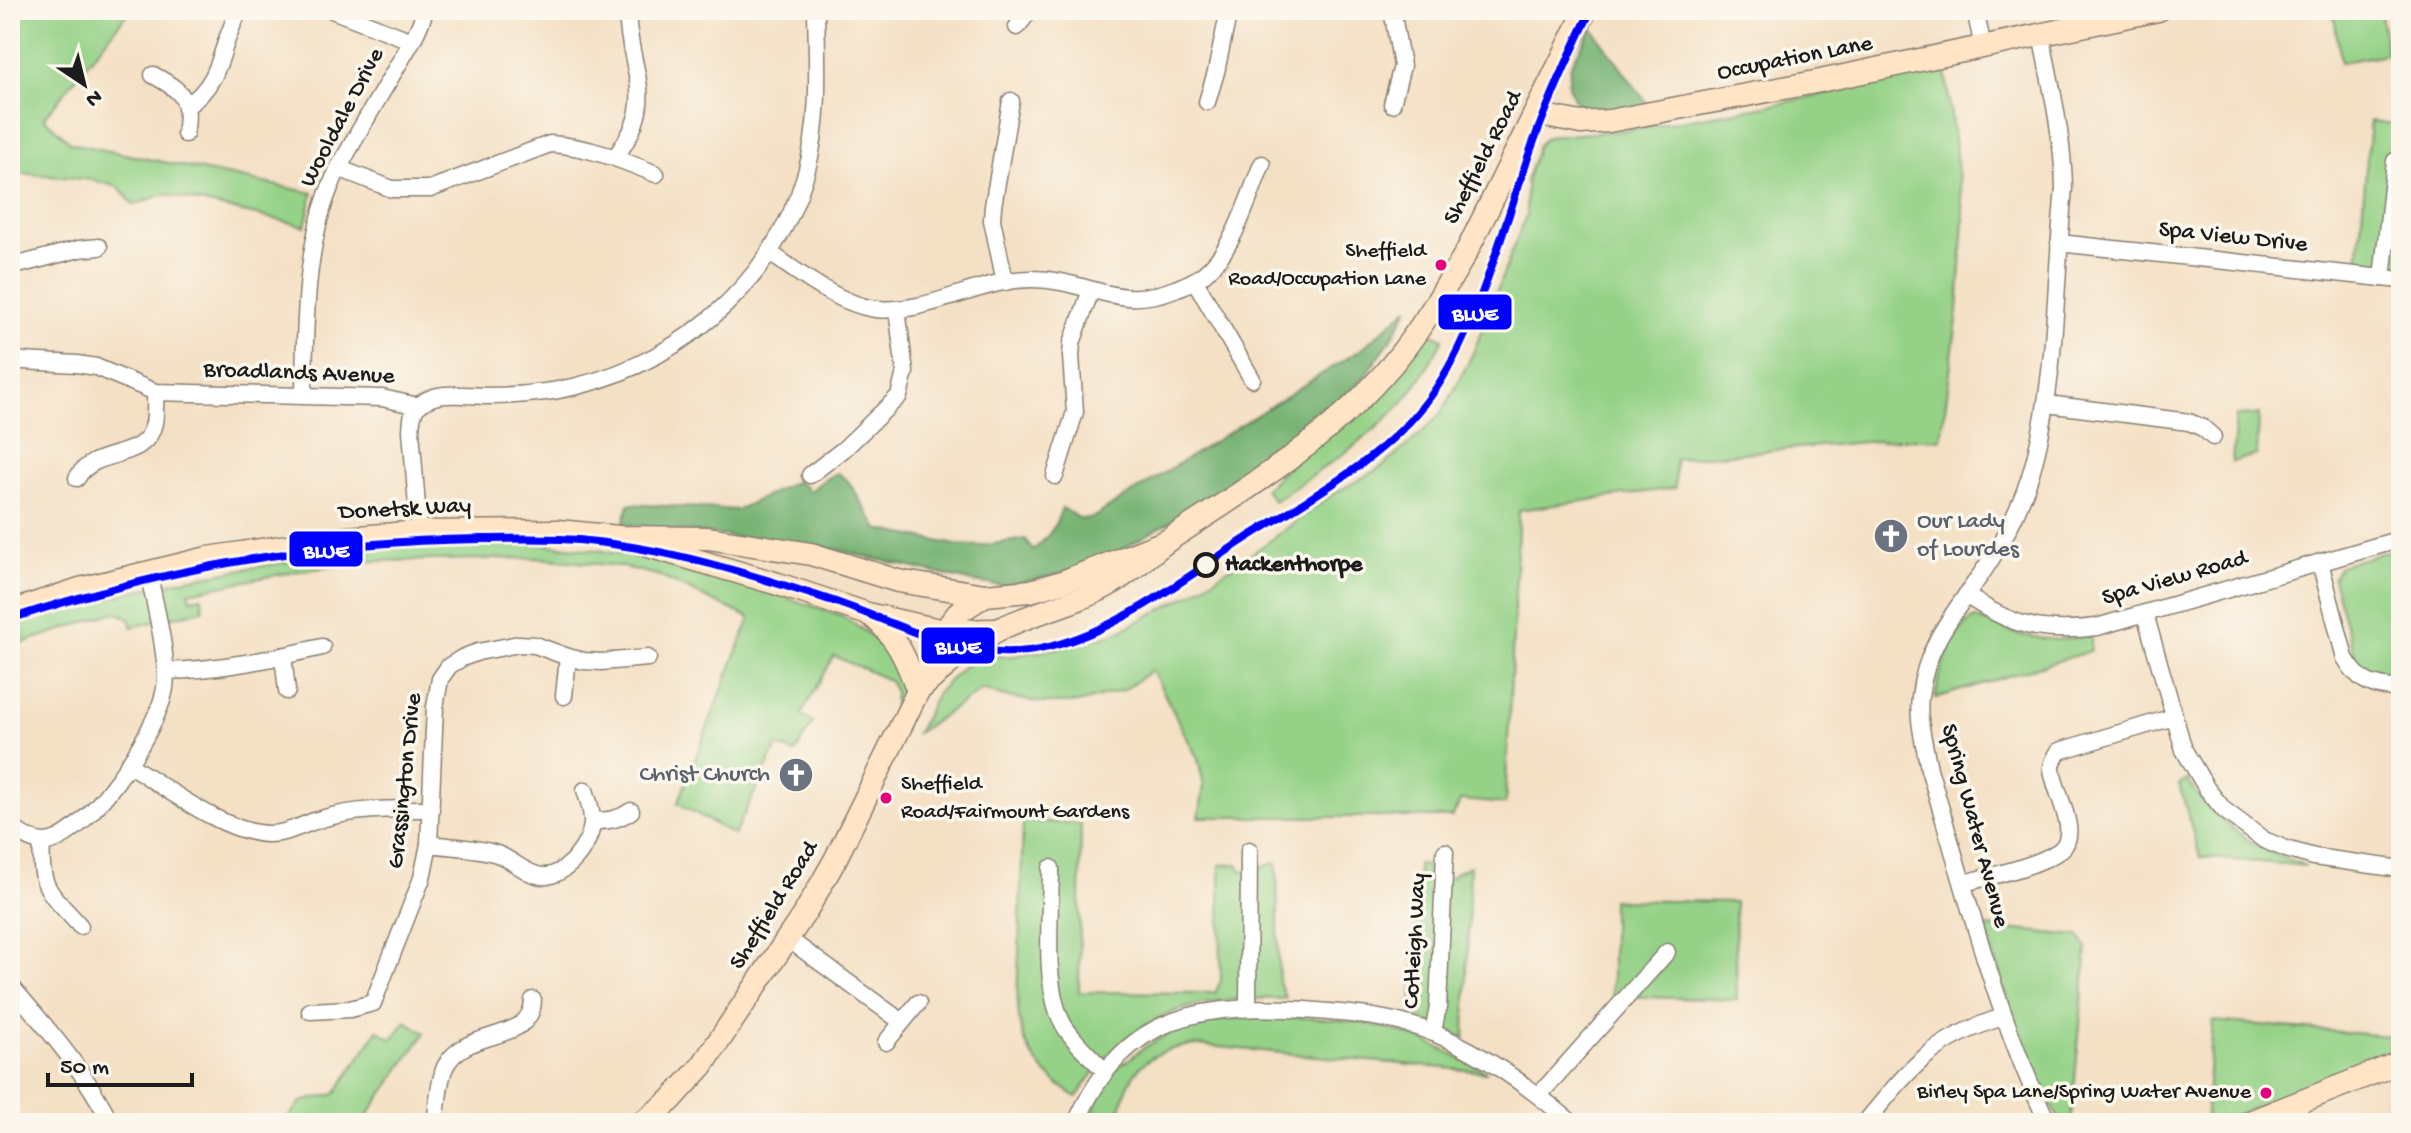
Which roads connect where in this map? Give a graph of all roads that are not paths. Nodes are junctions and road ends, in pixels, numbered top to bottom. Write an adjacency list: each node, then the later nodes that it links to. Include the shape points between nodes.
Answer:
1 (240, 10): 20 (street, via 215,77)
2 (332, 10): 14 (street)
3 (425, 10): 14 (street, Wooldale Drive)
4 (627, 10): 23 (street, via 640,97 633,132)
5 (816, 10): 30 (street, Broadlands Avenue, via 817,84 807,172)
6 (1030, 10): 12 (street)
7 (1229, 10): 18 (street)
8 (1392, 10): 19 (street, via 1402,66)
9 (1586, 10): 21 (street, Sheffield Road)
10 (1975, 10): 15 (street)
11 (2158, 10): 13 (street, Occupation Lane)
12 (1017, 27)
13 (2041, 35): 15 (street, Occupation Lane); 28 (street, Spring Water Avenue, via 2064,160)
14 (412, 41): 26 (street, Wooldale Drive)
15 (1983, 47): 21 (street, Occupation Lane, via 1609,121 1581,123)
16 (153, 75): 20 (street, via 174,86)
17 (1011, 101): 35 (street, via 992,220)
18 (1207, 102)
19 (1392, 104)
20 (187, 106): 22 (street)
21 (1535, 114): 51 (street, Sheffield Road, via 1467,251 1382,376 1307,446)
22 (185, 134)
23 (615, 157): 26 (street, via 550,144 452,182 409,190 392,189); 27 (street)
24 (2395, 161): 32 (street)
25 (1262, 164): 34 (street, via 1224,251)
26 (338, 168): 41 (street, Wooldale Drive, via 314,249)
27 (656, 174)
28 (2059, 243): 32 (street, Spa View Drive); 42 (street, Spring Water Avenue)
29 (99, 247): 31 (street)
30 (769, 252): 37 (street, via 852,302); 43 (street, Broadlands Avenue, via 719,312 660,355 627,370 555,391 437,396)
31 (10, 267)
32 (2382, 278): 33 (street, Spa View Drive)
33 (2401, 280)
34 (1195, 281): 36 (street, via 1138,299); 39 (street)
35 (1005, 282): 36 (street, via 1030,279); 37 (street)
36 (1091, 290): 46 (street, via 1072,343 1075,412)
37 (897, 309): 45 (street, via 905,372 899,396)
38 (10, 357): 40 (street, Broadlands Avenue, via 96,367)
39 (1252, 379)
40 (155, 392): 41 (street, Broadlands Avenue); 47 (street, via 149,437 126,452 92,462)
41 (304, 395): 43 (street, Broadlands Avenue, via 382,398)
42 (2047, 404): 44 (street, via 2189,422); 56 (street, Spring Water Avenue, via 2024,497)
43 (418, 406): 48 (street, via 411,430)
44 (2213, 437)
45 (810, 475)
46 (1055, 476)
47 (77, 478)
48 (419, 532): 49 (street, Donetsk Way, via 558,531); 53 (street, Donetsk Way, via 335,539)
49 (619, 537): 54 (street, Donetsk Way, via 708,538 811,554); 59 (street, Donetsk Way)
50 (2401, 539): 52 (street, Spa View Road)
51 (1167, 541): 55 (street, Sheffield Road, via 1062,582); 61 (street, Sheffield Road, via 1111,584)
52 (2320, 562): 58 (street, Spa View Road); 68 (street, via 2351,669 2367,683)
53 (148, 571): 57 (street, Donetsk Way); 67 (street)
54 (898, 581): 55 (street, Donetsk Way); 60 (street, Donetsk Way, via 923,596)
55 (991, 594): 60 (street, Sheffield Road)
56 (1966, 595): 58 (street, Spa View Road, via 1991,612 2043,630 2097,627); 85 (street, Spring Water Avenue, via 1942,628 1919,700 1929,769)
57 (10, 612)
58 (2145, 614): 72 (street)
59 (871, 615): 60 (street, Donetsk Way); 70 (street, via 897,643)
60 (953, 627): 61 (street, Donetsk Way); 64 (street); 70 (street, Sheffield Road)
61 (999, 629): 64 (street, Sheffield Road)
62 (322, 647): 63 (street)
63 (283, 656): 67 (street); 69 (street)
64 (957, 656): 70 (street, Sheffield Road)
65 (568, 657): 66 (street, Grassington Drive, via 601,662); 71 (street); 75 (street, Grassington Drive, via 519,644 478,652 449,666 440,679 435,707)
66 (648, 658)
67 (166, 671): 73 (street, via 159,710)
68 (2401, 689)
69 (287, 691)
70 (918, 691): 87 (street, Sheffield Road, via 835,860)
71 (564, 696)
72 (2174, 717): 84 (street, via 2184,750 2207,789 2224,810 2264,840 2314,857); 85 (street, via 2059,751 2052,768 2068,826 2066,845 2044,859)
73 (128, 764): 75 (street, via 222,822 256,833 287,832 356,811); 79 (street, via 98,807 68,832)
74 (585, 790): 77 (street)
75 (431, 809): 80 (street, Grassington Drive)
76 (631, 811): 77 (street)
77 (593, 821): 80 (street, via 575,858 545,876 487,851)
78 (10, 827): 79 (street)
79 (42, 842): 86 (street, via 43,881)
80 (429, 844): 93 (street, Grassington Drive, via 422,878 373,1003)
81 (1249, 850): 92 (street)
82 (1445, 852): 96 (street, Cotleigh Way)
83 (1051, 868): 99 (street, via 1050,966 1056,1007 1065,1027)
84 (2401, 869)
85 (1964, 883): 94 (street, Spring Water Avenue)
86 (80, 926)
87 (787, 938): 95 (street); 103 (street, Sheffield Road, via 702,1066)
88 (1667, 952): 100 (street)
89 (10, 985): 101 (street, via 70,1055)
90 (533, 1000): 102 (street, via 533,1011 519,1027 483,1038 454,1055 444,1068)
91 (918, 1003): 95 (street)
92 (1248, 1007): 96 (street, via 1361,1014); 99 (street, via 1161,1025 1135,1041)
93 (310, 1011)
94 (2003, 1017): 106 (street, via 1942,1042 1919,1060); 107 (street, Spring Water Avenue)
95 (902, 1022): 97 (street)
96 (1433, 1032): 100 (street)
97 (886, 1042)
98 (2401, 1062): 108 (street)
99 (1105, 1071): 104 (street)
100 (1539, 1095): 105 (street)
101 (111, 1123)
102 (435, 1123)
103 (641, 1123)
104 (1076, 1123)
105 (1572, 1123)
106 (1865, 1123)
107 (2048, 1123)
108 (2247, 1123)

